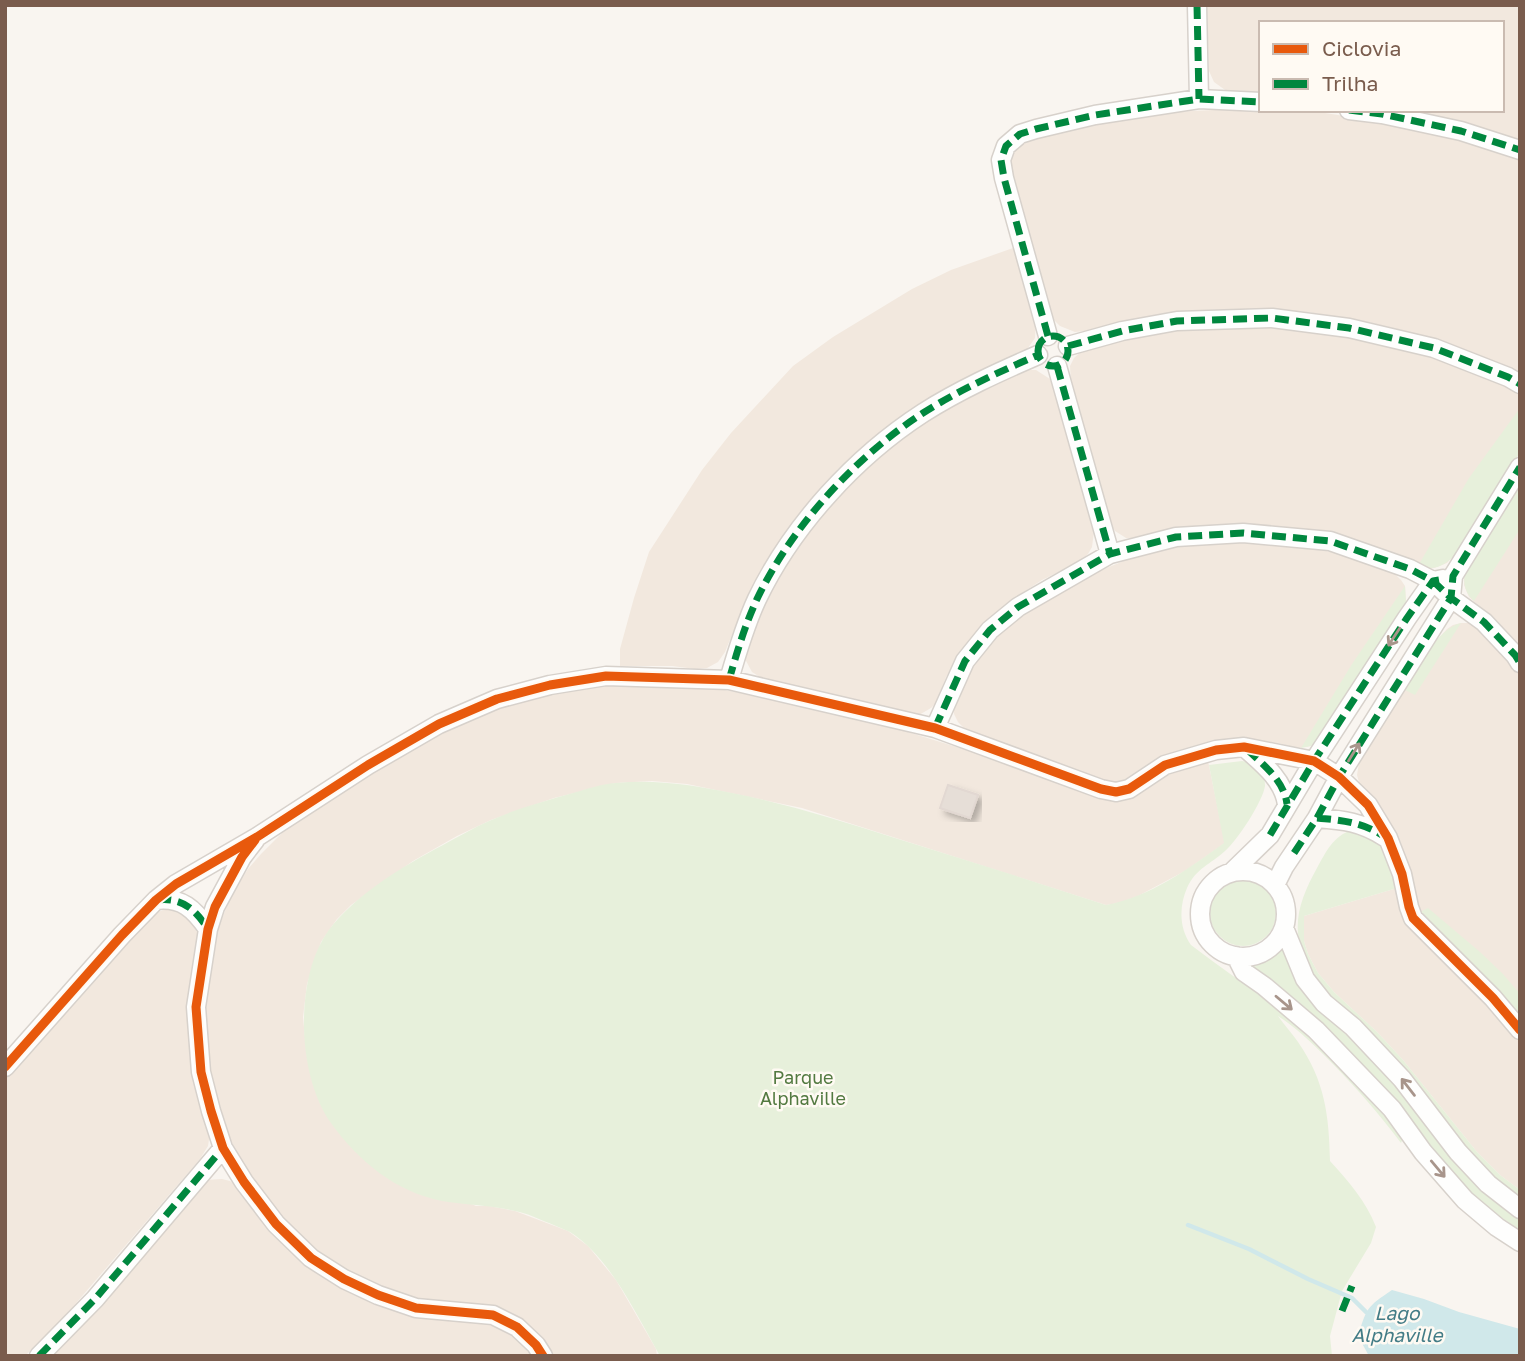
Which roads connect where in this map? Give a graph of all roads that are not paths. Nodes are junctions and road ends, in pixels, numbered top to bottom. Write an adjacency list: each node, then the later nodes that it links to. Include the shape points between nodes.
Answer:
1 (1197, 5): 2 (street)
2 (1199, 99): 3 (street); 6 (street, via 1036,129 1020,134 1006,146 1001,160 1004,178)
3 (1259, 102)
4 (1366, 112): 5 (street, via 1461,131)
5 (1520, 150)
6 (1048, 336): 7 (street, via 1060,337); 8 (street, via 1039,343)
7 (1068, 346): 9 (street, via 1066,358); 10 (street, via 1177,321 1272,318 1349,328 1434,348)
8 (1038, 355): 9 (street, via 1045,365); 17 (street, via 924,413 876,447 828,495 788,546 758,598)
9 (1057, 366): 12 (street)
10 (1520, 384)
11 (1520, 467): 13 (street)
12 (1110, 554): 14 (street, via 1176,537 1255,534 1330,541); 18 (street, via 1018,607 989,630 965,661)
13 (1453, 576): 14 (street); 15 (street)
14 (1433, 581): 15 (street); 20 (street, one-way to 20)
15 (1451, 598): 16 (street, via 1484,622); 21 (street, one-way to 15)
16 (1520, 663)
17 (729, 680): 18 (street); 24 (street, via 606,676 497,699 439,724)
18 (935, 728): 19 (street, via 1115,792 1129,789 1165,765)
19 (1244, 747): 20 (street); 22 (street, via 1279,782)
20 (1314, 761): 21 (street); 22 (street)
21 (1339, 777): 23 (street); 25 (street, via 1368,805)
22 (1287, 804): 26 (street, via 1270,835)
23 (1317, 818): 25 (street, via 1361,824); 27 (street)
24 (257, 837): 28 (street); 30 (street, via 242,857)
25 (1388, 838): 32 (street, via 1413,918)
26 (1232, 872): 27 (street, via 1257,873); 31 (street, via 1208,889 1200,919 1213,945)
27 (1275, 885): 29 (street, via 1285,906)
28 (156, 900): 30 (street, via 169,899 194,910); 33 (street)
29 (1284, 928): 31 (street, via 1265,951); 35 (street, one-way to 29, via 1488,1184 1402,1079 1324,1003 1305,979)
30 (208, 929): 34 (street, via 196,1007 201,1072)
31 (1236, 956): 36 (street, one-way to 36, via 1244,972 1317,1030 1392,1109 1465,1200)
32 (1520, 1030)
33 (5, 1067)
34 (223, 1148): 37 (street, via 95,1299); 38 (street, via 276,1224 311,1258 344,1279 416,1308 493,1315 517,1326)
35 (1520, 1209)
36 (1520, 1242)
37 (39, 1356)
38 (543, 1356)

